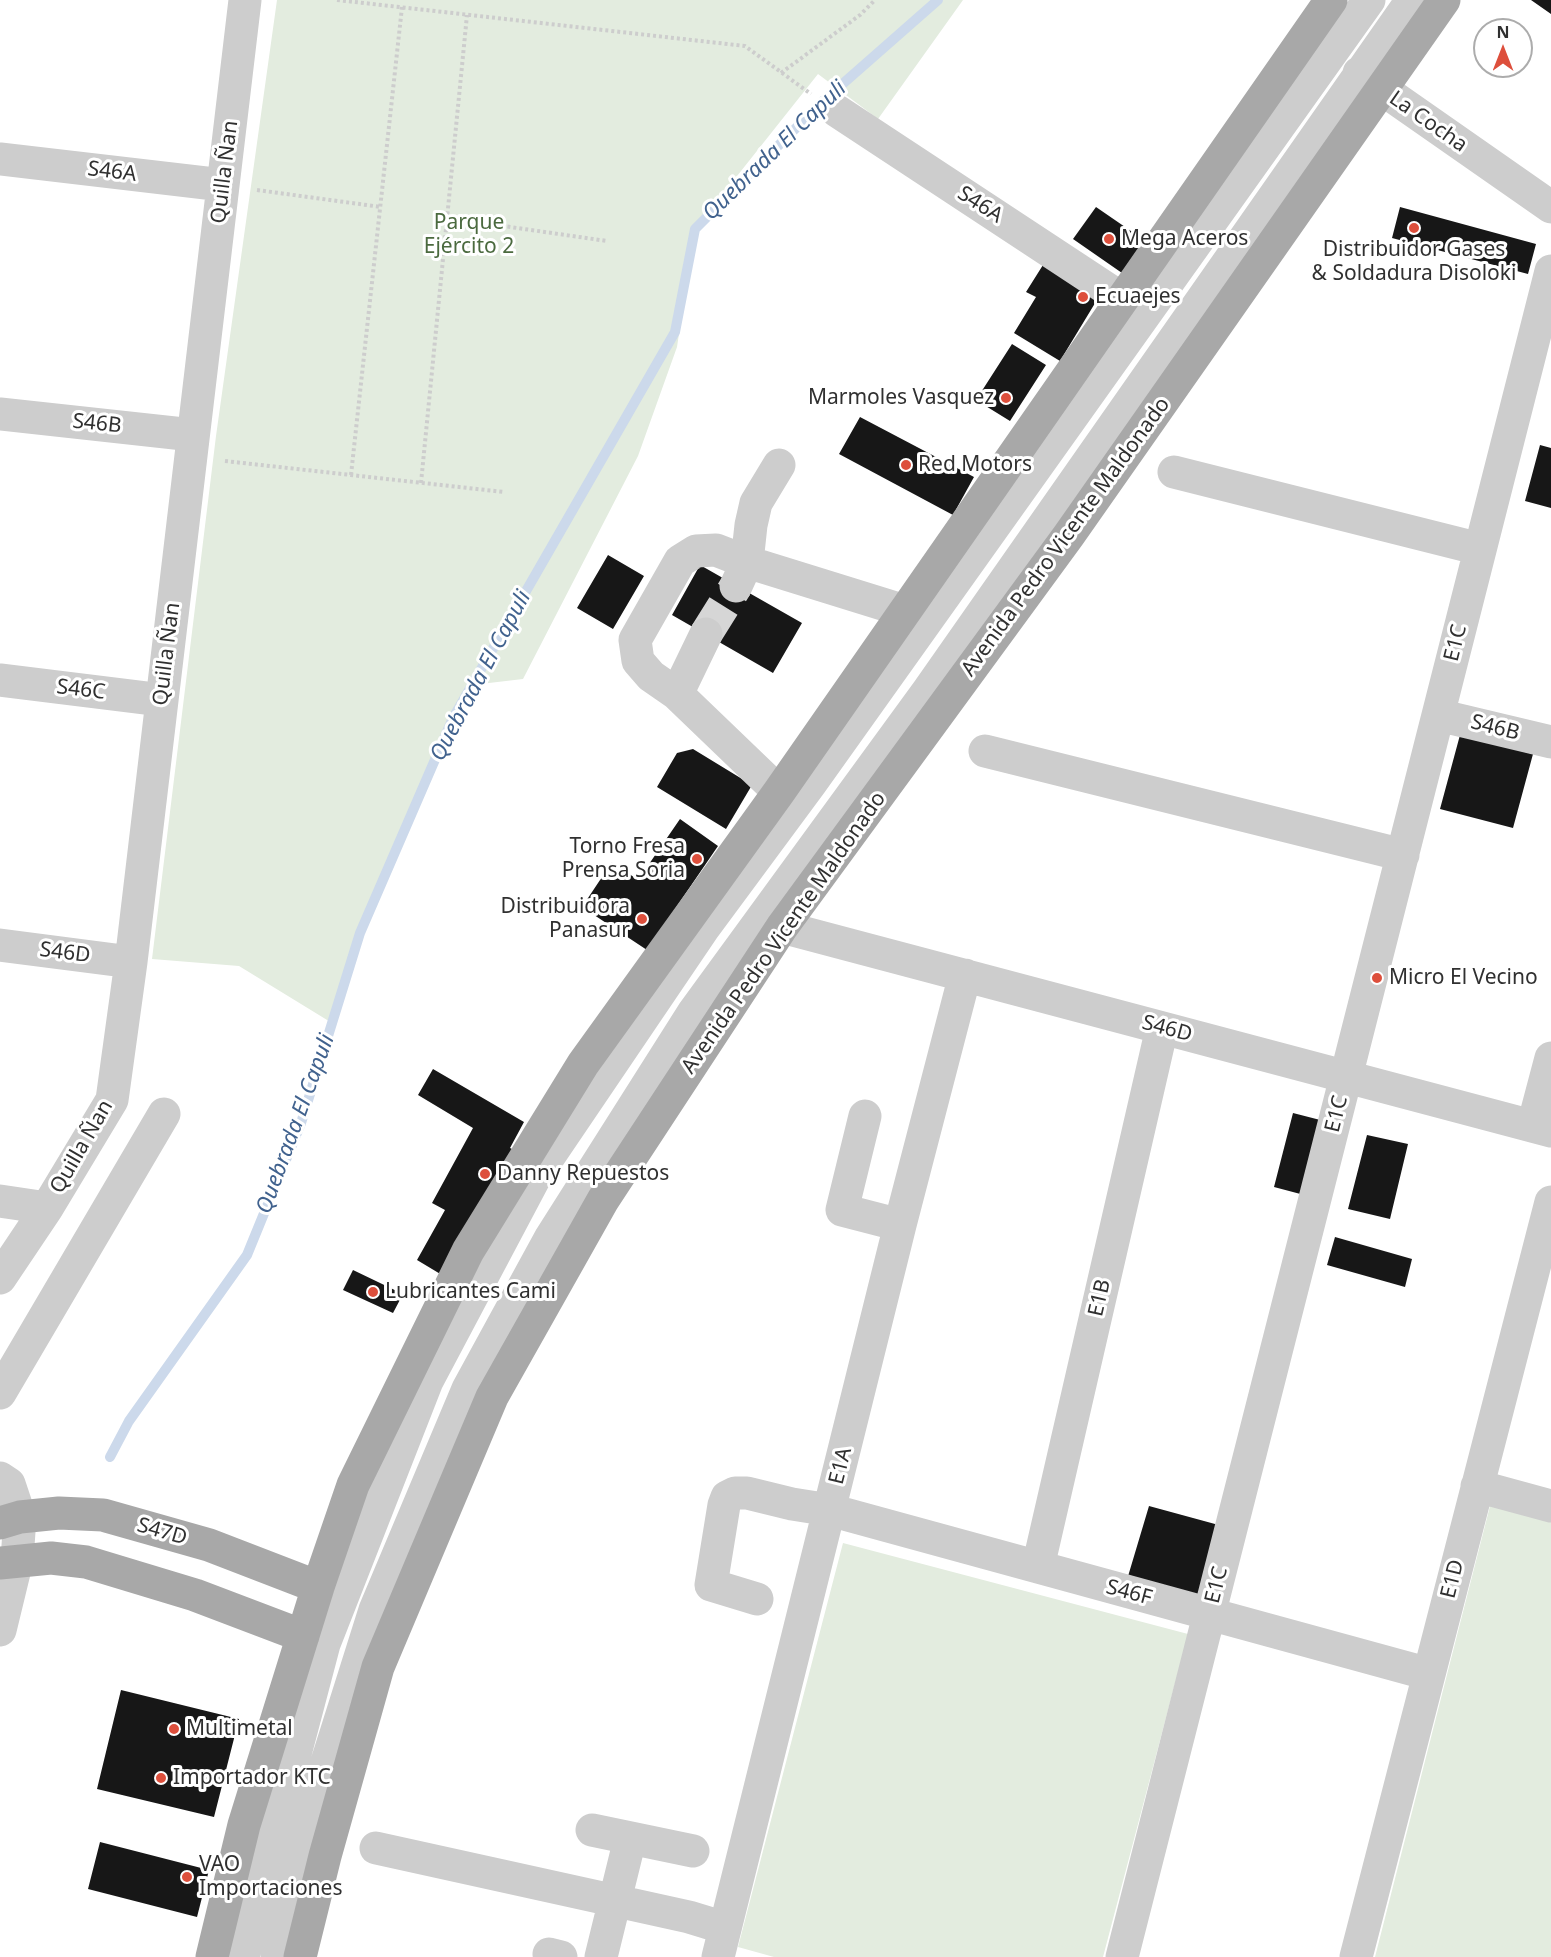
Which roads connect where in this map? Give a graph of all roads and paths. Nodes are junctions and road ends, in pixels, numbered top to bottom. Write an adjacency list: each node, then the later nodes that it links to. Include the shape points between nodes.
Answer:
1 (245, 0): 16 (street, Quilla Ñan)
2 (338, 0): 8 (path)
3 (875, 0): 11 (path)
4 (1331, 0): 10 (main road)
5 (1369, 0): 10 (street)
6 (1412, 0): 12 (street)
7 (1444, 0): 12 (main road, Avenida Pedro Vicente Maldonado)
8 (402, 7): 9 (path); 17 (path)
9 (466, 15): 11 (path, via 745,46); 19 (path)
10 (1317, 47): 12 (street, La Cocha); 22 (main road); 65 (street, via 812,783 703,929 535,1177 427,1381)
11 (781, 73): 13 (path)
12 (1370, 81): 18 (street, La Cocha); 42 (main road, Avenida Pedro Vicente Maldonado, via 1069,536); 67 (street, via 693,1013 551,1237 468,1389)
13 (795, 83)
14 (837, 111): 22 (street, S46A)
15 (0, 159): 16 (street, S46A)
16 (223, 185): 17 (path); 24 (street, Quilla Ñan)
17 (381, 207): 27 (path)
18 (1551, 207)
19 (448, 218): 20 (path); 28 (path)
20 (608, 241)
21 (1551, 271): 30 (street, E1C)
22 (1124, 300): 32 (main road)
23 (0, 414): 24 (street, S46B)
24 (192, 446): 27 (path); 36 (street, Quilla Ñan)
25 (779, 465): 31 (street, via 756,503)
26 (1174, 472): 30 (street)
27 (351, 475): 28 (path)
28 (421, 483): 29 (path)
29 (504, 492)
30 (1480, 549): 37 (street, E1C)
31 (741, 574): 32 (street); 35 (street, via 716,550 696,551 680,561 635,640 638,661 651,676)
32 (905, 611): 40 (main road)
33 (706, 634): 35 (street)
34 (0, 680): 36 (street, S46C)
35 (677, 694): 40 (street)
36 (162, 700): 44 (street, Quilla Ñan)
37 (1438, 715): 38 (street, S46B); 41 (street, E1C)
38 (1551, 742)
39 (984, 751): 41 (street)
40 (779, 792): 65 (main road, via 584,1064 468,1251 353,1485)
41 (1403, 855): 48 (street, E1C)
42 (782, 927): 45 (street, S46D); 67 (main road, Avenida Pedro Vicente Maldonado, via 603,1200 492,1396)
43 (0, 945): 44 (street, S46D)
44 (131, 962): 54 (street, Quilla Ñan, via 112,1100)
45 (965, 975): 46 (street, S46D); 55 (street, E1A)
46 (1162, 1028): 48 (street, S46D); 64 (street, E1B)
47 (1551, 1058): 51 (street)
48 (1346, 1077): 51 (street, S46D); 68 (street, E1C)
49 (164, 1114): 57 (street)
50 (865, 1116): 55 (street, via 842,1210)
51 (1542, 1128)
52 (0, 1201): 54 (street)
53 (1551, 1202): 59 (street, E1D)
54 (47, 1208): 56 (street, Quilla Ñan)
55 (900, 1225): 61 (street, E1A)
56 (0, 1278)
57 (0, 1393)
58 (0, 1478): 62 (street, via 9,1484)
59 (1477, 1486): 60 (street); 72 (street, E1D)
60 (1551, 1506)
61 (830, 1510): 64 (street, S46F); 66 (street, S46F, via 747,1493 727,1497 711,1585); 78 (street, E1A)
62 (10, 1520): 63 (street); 65 (main road, S47D, via 59,1513 103,1515 209,1545)
63 (9, 1562): 69 (street); 70 (main road, via 51,1558 86,1562 195,1595)
64 (1038, 1567): 68 (street, S46F)
65 (330, 1592): 67 (street); 70 (main road)
66 (757, 1599)
67 (387, 1615): 71 (main road, Avenida Pedro Vicente Maldonado)
68 (1209, 1615): 72 (street, S46F); 84 (street, E1C)
69 (0, 1630)
70 (314, 1640): 71 (street); 79 (main road, via 244,1825); 80 (street)
71 (370, 1663): 81 (street, via 315,1800); 82 (main road, Avenida Pedro Vicente Maldonado)
72 (1429, 1674): 85 (street, E1D)
73 (592, 1830): 74 (street)
74 (630, 1839): 76 (street); 77 (street)
75 (376, 1848): 77 (street)
76 (693, 1851)
77 (615, 1901): 78 (street, via 689,1917); 83 (street)
78 (723, 1949)
79 (212, 1957)
80 (243, 1957)
81 (277, 1957)
82 (300, 1957)
83 (601, 1957)
84 (1122, 1957)
85 (1356, 1957)

